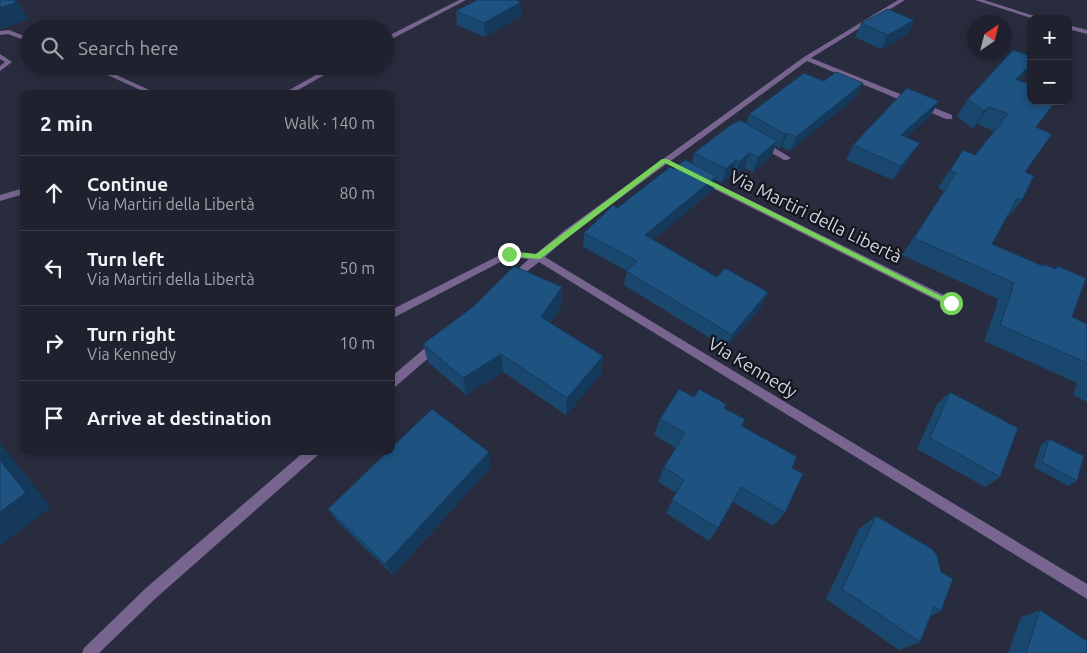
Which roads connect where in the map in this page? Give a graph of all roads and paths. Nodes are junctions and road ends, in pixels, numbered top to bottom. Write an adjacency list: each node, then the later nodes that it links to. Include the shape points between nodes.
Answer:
1 (462, 0): 8 (street)
2 (902, 0): 11 (street)
3 (978, 0): 4 (street)
4 (1028, 15)
5 (1072, 28): 6 (street)
6 (1087, 32)
7 (0, 33): 9 (street)
8 (395, 35)
9 (20, 36)
10 (0, 56): 12 (street, via 9,62)
11 (806, 58): 17 (street); 23 (street, via 726,123)
12 (0, 69)
13 (111, 75): 15 (street)
14 (321, 75): 16 (street)
15 (146, 90)
16 (293, 90)
17 (948, 117)
18 (755, 140): 19 (street)
19 (787, 158)
20 (690, 173): 25 (street, Via Martiri della Libertà)
21 (20, 192): 22 (street)
22 (0, 198)
23 (538, 257): 24 (street); 26 (street, Via Kennedy, via 509,254); 30 (street, Via Kennedy)
24 (508, 282)
25 (951, 303)
26 (395, 313)
27 (443, 339): 28 (street)
28 (395, 381)
29 (309, 455): 31 (street, via 151,593)
30 (1087, 592)
31 (89, 653)

